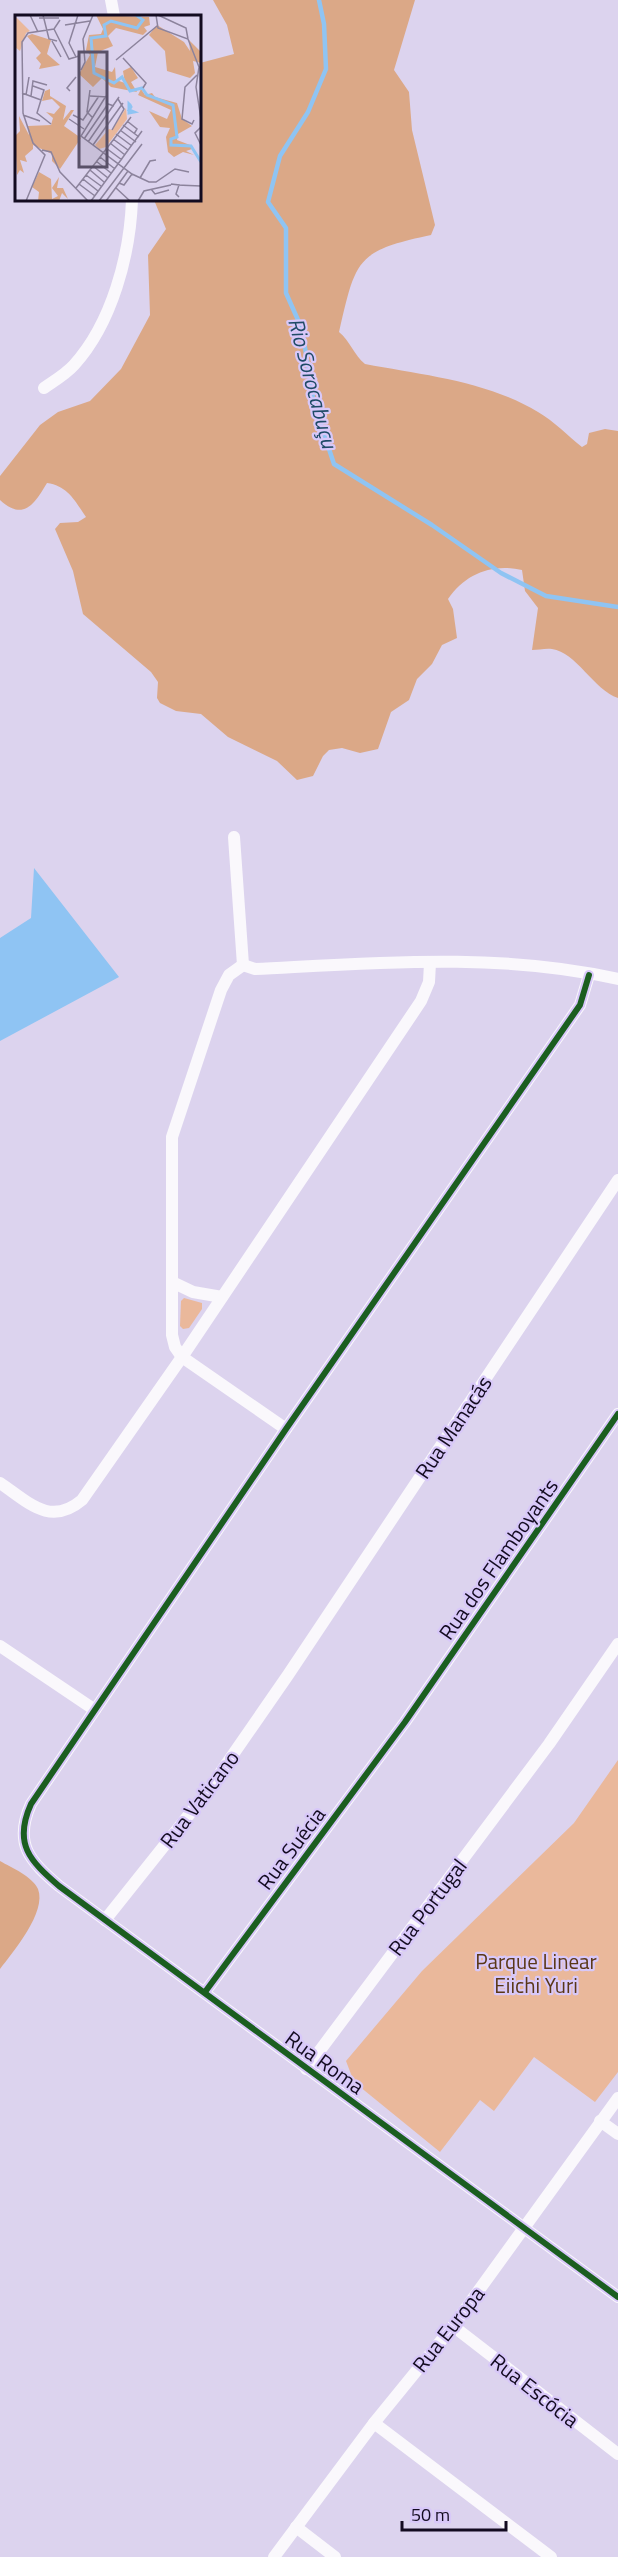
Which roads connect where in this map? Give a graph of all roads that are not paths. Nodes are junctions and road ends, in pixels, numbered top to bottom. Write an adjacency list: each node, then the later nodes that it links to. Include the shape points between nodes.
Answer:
1 (111, 0): 2 (street)
2 (114, 15)
3 (132, 201): 4 (street, via 122,267 100,325 72,367)
4 (44, 388)
5 (234, 837): 7 (street)
6 (430, 963): 7 (street, via 255,969); 8 (street, via 495,964); 12 (street, via 429,982 421,1001)
7 (243, 965): 11 (street, via 229,975 221,990 172,1137)
8 (590, 975): 9 (street); 15 (street, via 580,1005)
9 (618, 980)
10 (618, 1180): 19 (street, Rua Manacás)
11 (172, 1282): 12 (street, via 193,1292); 13 (street, via 172,1335)
12 (222, 1296): 13 (street)
13 (182, 1357): 15 (street); 16 (street, via 77,1504 57,1512 41,1511)
14 (618, 1414): 21 (street, Rua dos Flamboyants)
15 (286, 1429): 20 (street)
16 (0, 1483)
17 (618, 1644): 24 (street, Rua Portugal, via 549,1744)
18 (0, 1646): 20 (street)
19 (288, 1675): 22 (street, Rua Vaticano, via 207,1792)
20 (95, 1710): 22 (street, Rua Roma, via 31,1804 25,1823 25,1843 35,1864)
21 (405, 1722): 23 (street, Rua Suécia)
22 (105, 1920): 23 (street, Rua Roma)
23 (205, 1992): 24 (street, Rua Roma)
24 (306, 2069): 28 (street, Rua Roma)
25 (618, 2098): 26 (street, Rua Europa)
26 (600, 2121): 27 (street); 28 (street, Rua Europa)
27 (618, 2134)
28 (524, 2226): 29 (street, Rua Roma); 30 (street, Rua Europa)
29 (618, 2297)
30 (453, 2326): 31 (street, Rua Europa); 32 (street, Rua Escócia)
31 (374, 2423): 33 (street, Rua Europa); 36 (street)
32 (618, 2454)
33 (296, 2527): 34 (street, Rua Europa); 35 (street)
34 (274, 2557)
35 (335, 2557)
36 (551, 2557)

